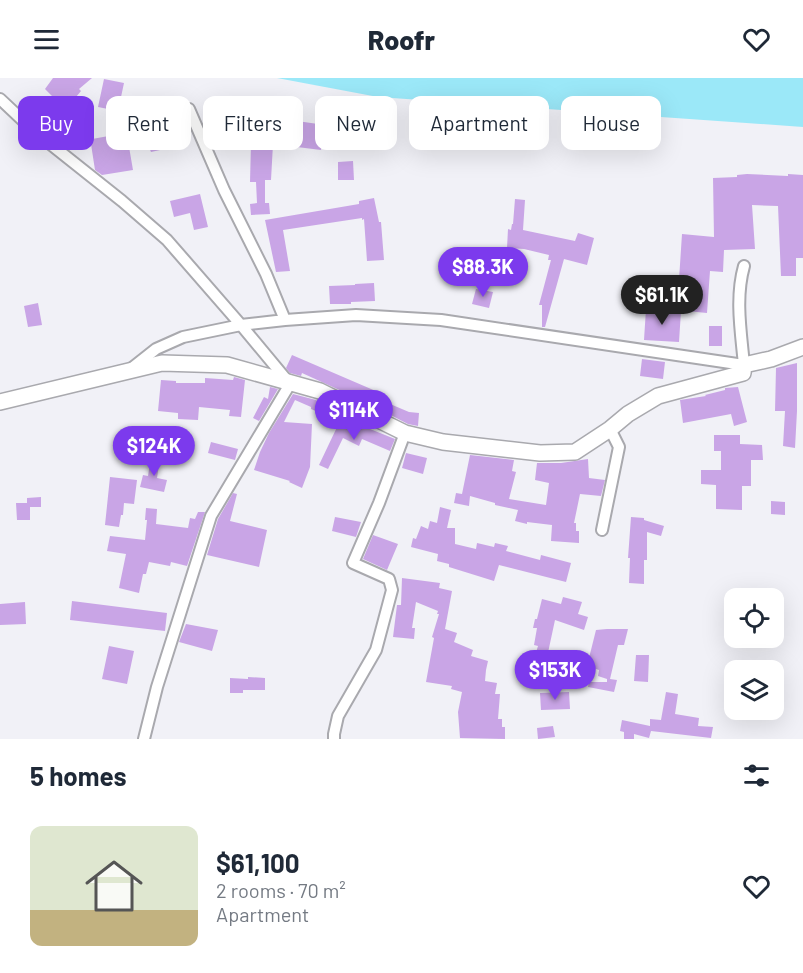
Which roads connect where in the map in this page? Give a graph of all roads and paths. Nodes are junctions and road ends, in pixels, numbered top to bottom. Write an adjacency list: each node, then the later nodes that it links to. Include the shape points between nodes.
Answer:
1 (0, 99): 5 (street, via 167,240)
2 (191, 114): 4 (street)
3 (744, 266): 7 (street, via 739,312)
4 (285, 320): 5 (street); 7 (street, via 356,315 441,320)
5 (242, 325): 8 (street, via 183,337 156,349); 9 (street)
6 (803, 347): 7 (street)
7 (744, 365): 11 (street, via 743,373 658,396)
8 (129, 370): 9 (street, via 162,363 227,365); 10 (street)
9 (290, 384): 12 (street, via 320,391); 14 (street, via 211,516)
10 (0, 402)
11 (610, 429): 12 (street, via 575,452 540,453 443,442); 13 (street, via 619,447)
12 (405, 433): 15 (street, via 353,563 389,579 392,590 376,650 338,716)
13 (602, 530)
14 (144, 739)
15 (334, 739)

